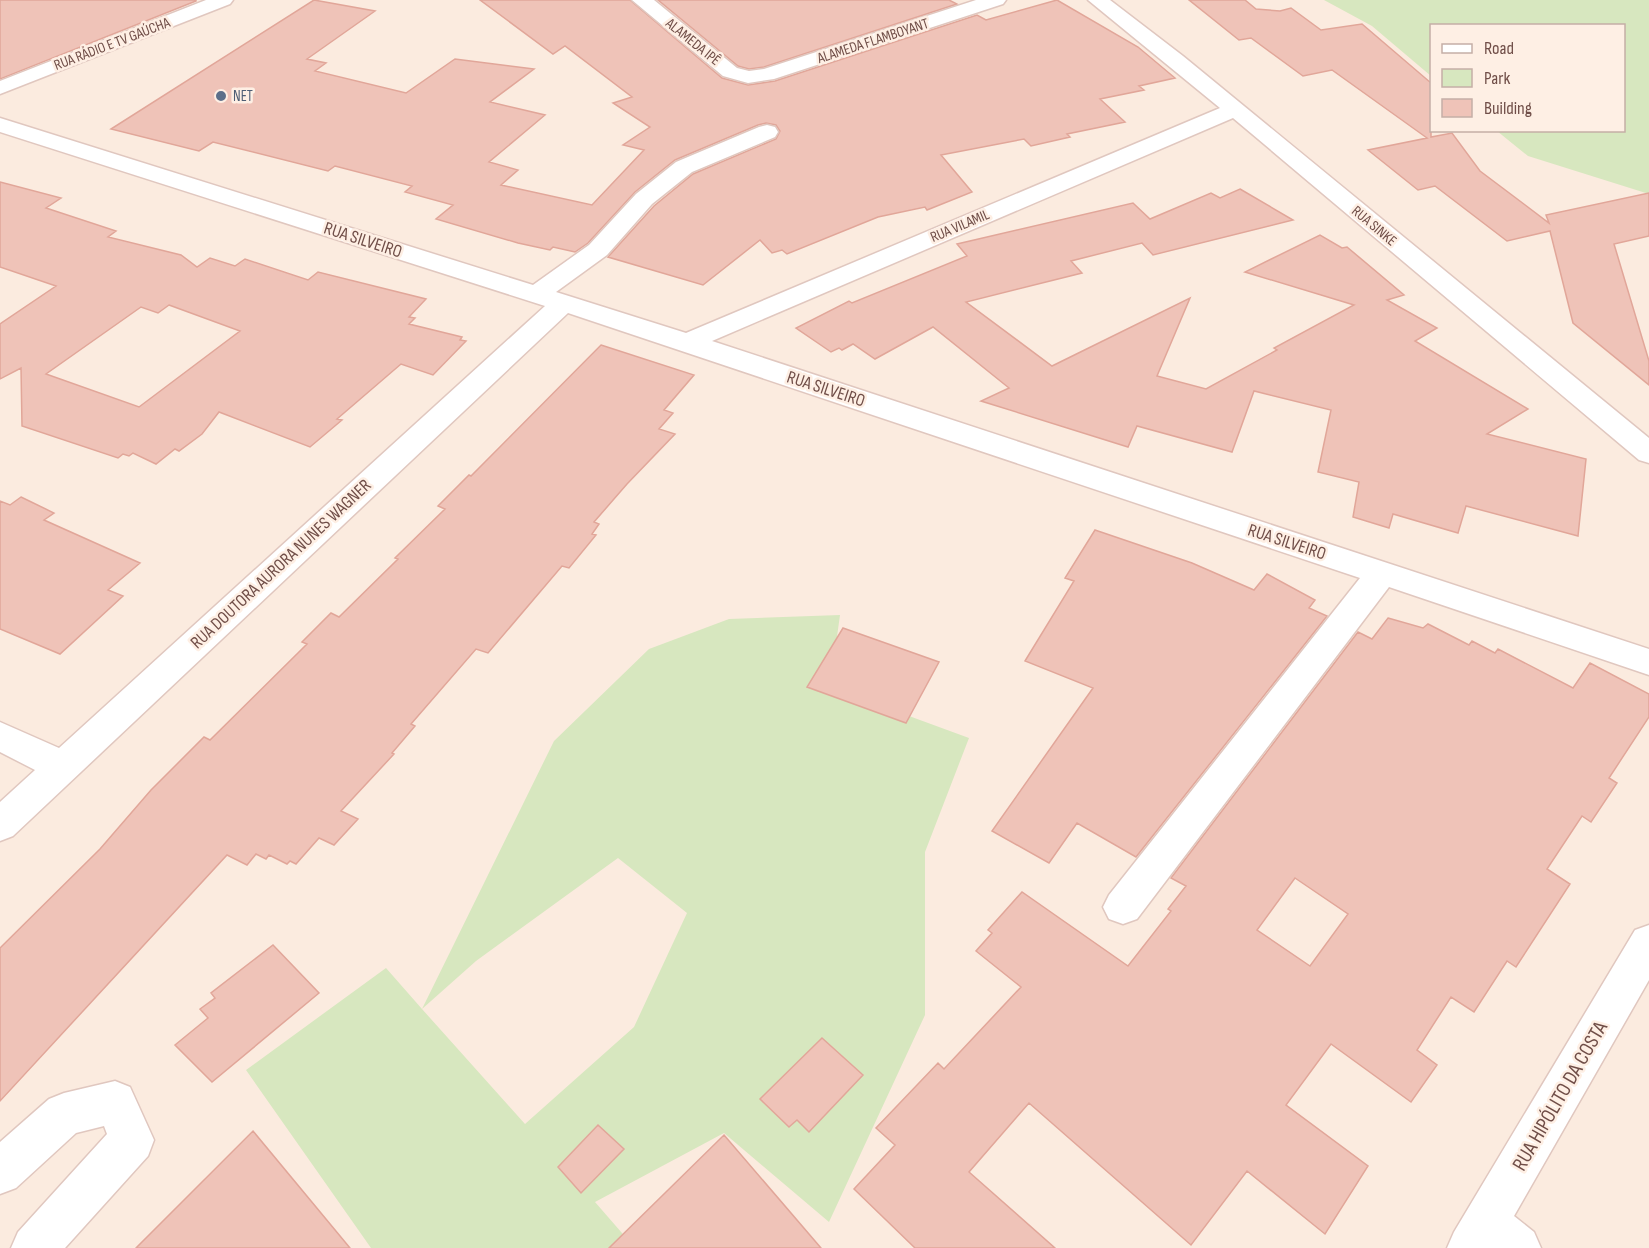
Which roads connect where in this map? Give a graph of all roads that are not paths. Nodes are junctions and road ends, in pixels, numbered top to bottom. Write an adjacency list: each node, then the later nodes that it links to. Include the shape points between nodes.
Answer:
1 (223, 0): 6 (street, RUA RÁDIO E TV GAÚCHA)
2 (642, 0): 5 (street, ALAMEDA IPÊ, via 730,72)
3 (996, 0): 5 (street, ALAMEDA FLAMBOYANT, via 767,75)
4 (1109, 2): 7 (street, RUA SINKE)
5 (748, 77)
6 (0, 88)
7 (1234, 110): 11 (street, RUA VILAMIL); 12 (street, RUA SINKE)
8 (0, 125): 10 (street, RUA SILVEIRO)
9 (767, 132): 10 (street, RUA DOUTORA AURORA NUNES WAGNER, via 684,167 645,199)
10 (550, 299): 11 (street, RUA SILVEIRO); 16 (street, RUA DOUTORA AURORA NUNES WAGNER)
11 (687, 342): 13 (street, RUA SILVEIRO)
12 (1649, 453)
13 (1383, 573): 14 (street, RUA SILVEIRO); 18 (street)
14 (1649, 662)
15 (0, 736): 16 (street)
16 (63, 767): 17 (street, RUA DOUTORA AURORA NUNES WAGNER)
17 (0, 825)
18 (1123, 907)
19 (1649, 943): 21 (street, RUA HIPÓLITO DA COSTA)
20 (0, 1172): 22 (street, via 64,1114 115,1102 132,1140)
21 (1491, 1240)
22 (34, 1248)

